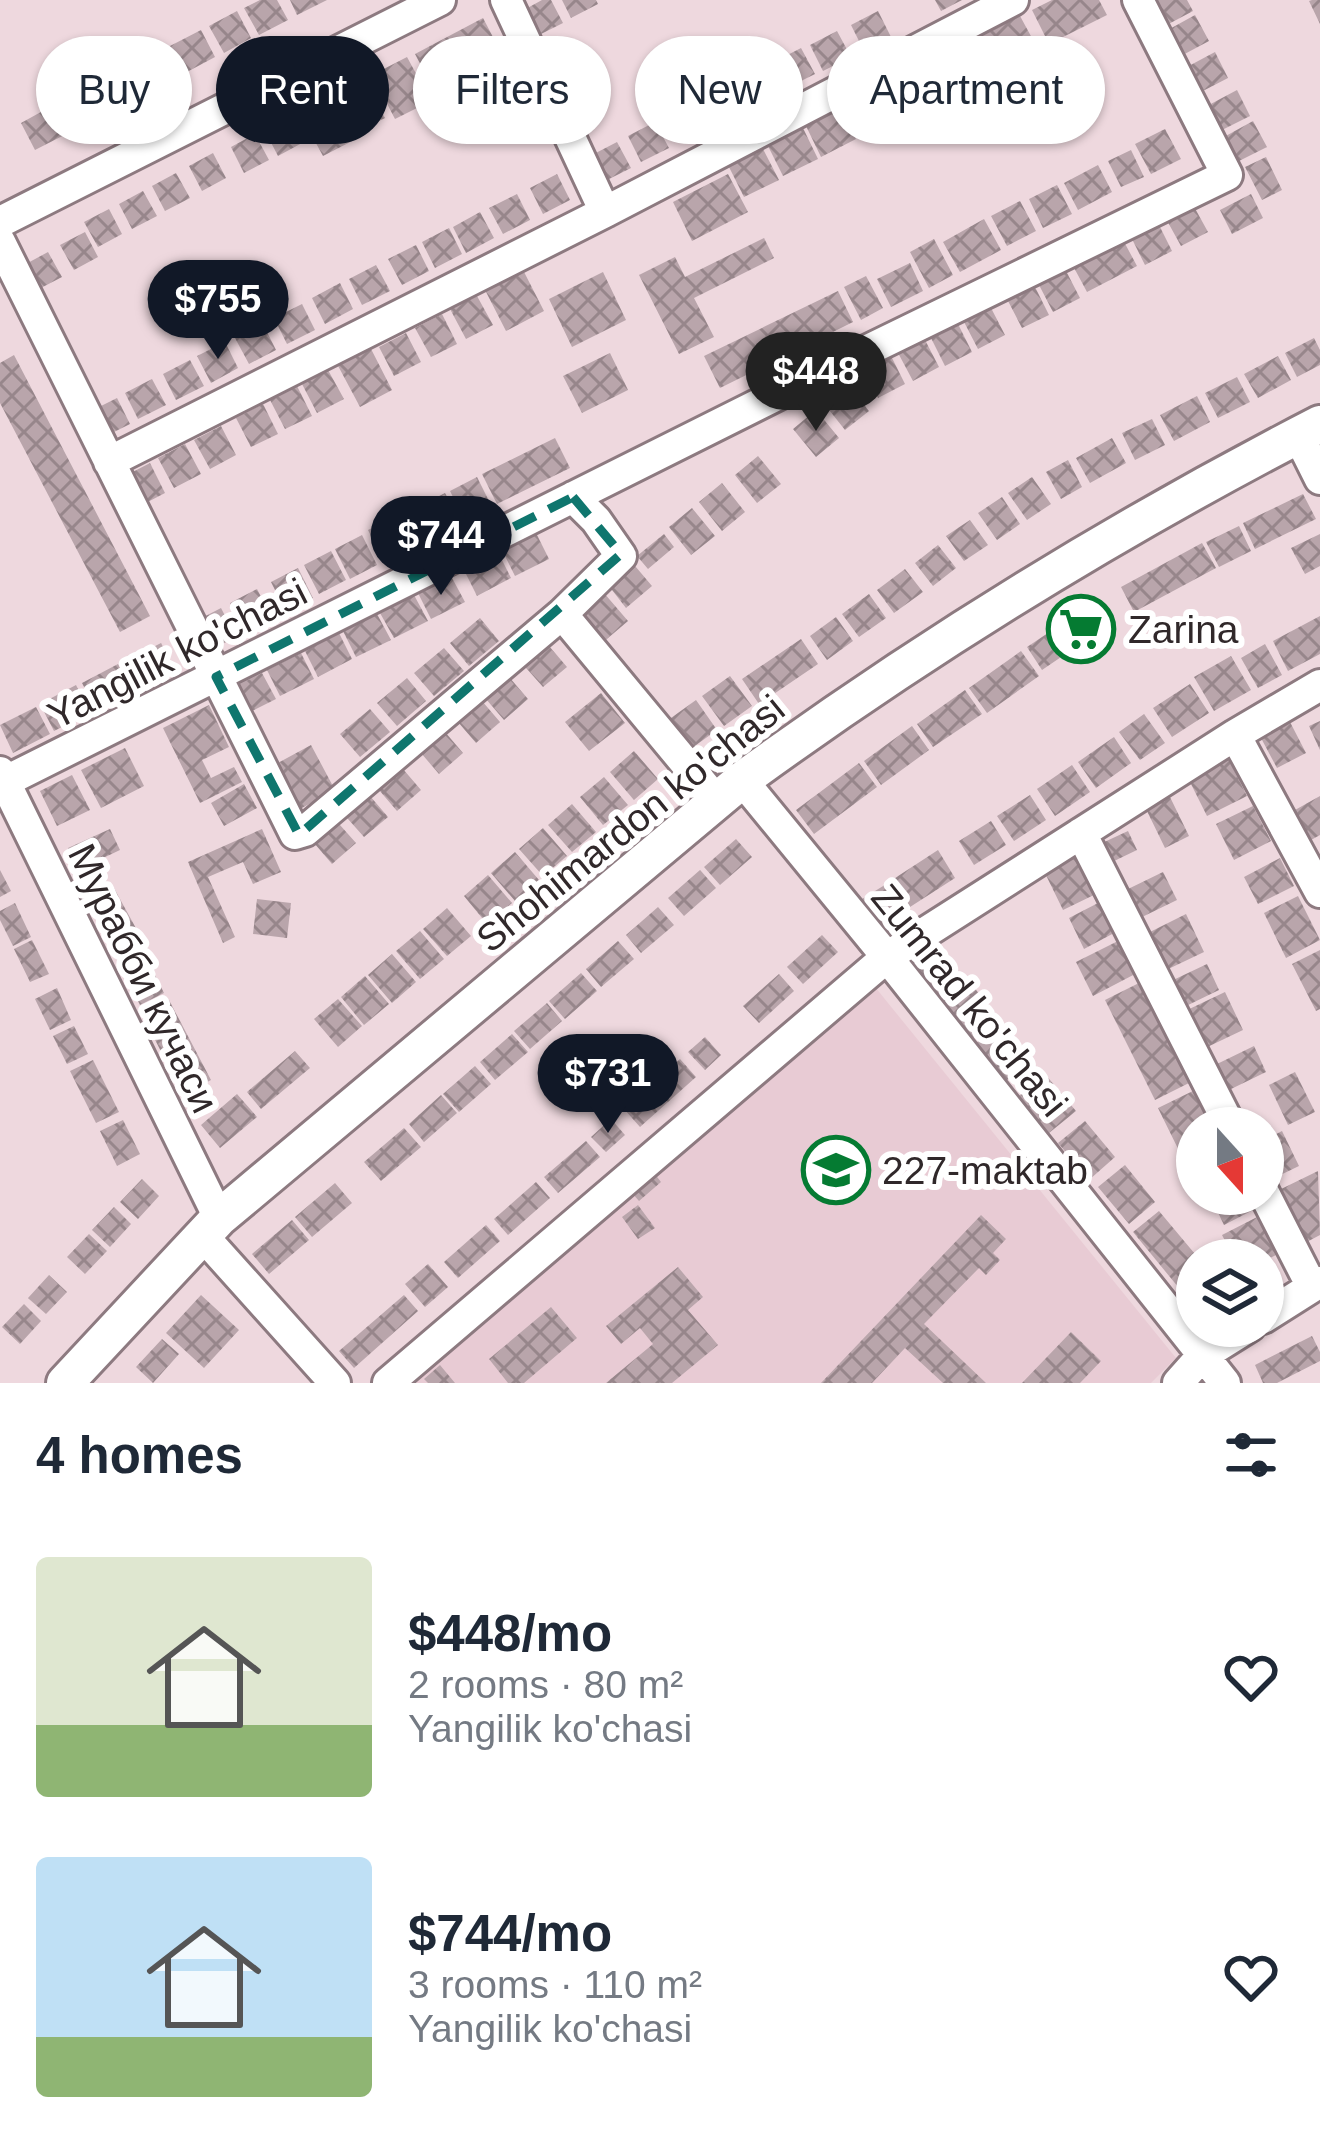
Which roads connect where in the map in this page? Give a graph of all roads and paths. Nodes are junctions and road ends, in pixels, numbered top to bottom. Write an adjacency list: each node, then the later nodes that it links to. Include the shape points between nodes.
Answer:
1 (440, 0): 6 (street)
2 (506, 0): 5 (street)
3 (1013, 0): 5 (street)
4 (1138, 0): 11 (street, Yangilik ko'chasi, via 1227,176)
5 (605, 212): 9 (street)
6 (0, 221)
7 (0, 242): 9 (street)
8 (1309, 429): 10 (street); 17 (main road, Shohimardon ko'chasi, via 1004,602)
9 (109, 463): 13 (street)
10 (1320, 479)
11 (573, 497): 12 (street, via 621,556); 13 (street, Yangilik ko'chasi)
12 (562, 614): 13 (street, via 299,835); 17 (street, Zumrad ko'chasi)
13 (217, 677): 16 (street, Yangilik ko'chasi)
14 (1320, 685): 15 (street)
15 (1235, 735): 18 (street); 19 (street)
16 (2, 780): 23 (street, Мурабби кучаси)
17 (729, 790): 20 (street, Zumrad ko'chasi); 23 (main road, Shohimardon ko'chasi)
18 (1082, 833): 20 (street); 21 (street)
19 (1320, 892)
20 (887, 957): 27 (street, Zumrad ko'chasi); 30 (street)
21 (1220, 1107)
22 (1277, 1215): 24 (street)
23 (211, 1227): 28 (main road, Shohimardon ko'chasi); 29 (street, Мурабби кучаси)
24 (1316, 1285): 25 (street)
25 (1284, 1305)
26 (1216, 1347): 27 (street)
27 (1202, 1356): 31 (street); 32 (street, Zumrad ko'chasi)
28 (65, 1383)
29 (335, 1383)
30 (388, 1383)
31 (1178, 1383)
32 (1225, 1383)

